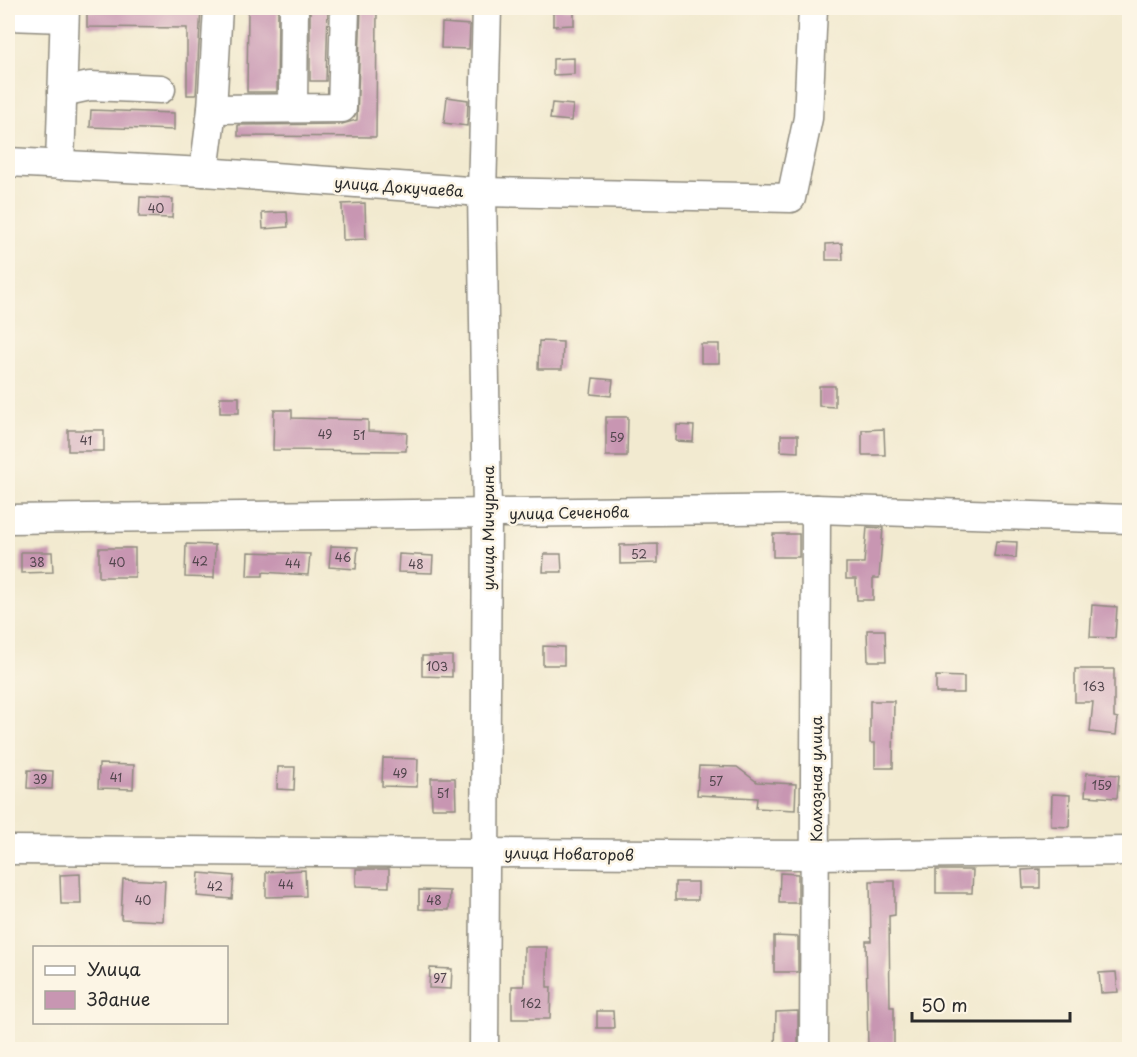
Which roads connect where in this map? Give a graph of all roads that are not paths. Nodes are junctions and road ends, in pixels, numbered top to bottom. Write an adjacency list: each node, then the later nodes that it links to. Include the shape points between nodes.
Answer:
1 (218, 8): 11 (street)
2 (294, 8): 10 (street)
3 (345, 8): 10 (street, via 342,108)
4 (487, 8): 15 (street, улица Мичурина)
5 (813, 8): 15 (street, улица Докучаева, via 808,118 790,198)
6 (64, 13): 7 (street); 9 (street)
7 (8, 16)
8 (161, 89): 9 (street, via 90,86)
9 (62, 92): 13 (street)
10 (293, 107): 11 (street)
11 (212, 109): 14 (street)
12 (8, 162): 13 (street, улица Докучаева)
13 (60, 165): 14 (street, улица Докучаева)
14 (204, 172): 15 (street, улица Докучаева)
15 (482, 192): 17 (street, улица Мичурина)
16 (816, 509): 17 (street, улица Сеченова); 19 (street, улица Сеченова); 23 (street, Колхозная улица)
17 (488, 512): 18 (street, улица Сеченова); 22 (street, улица Мичурина)
18 (8, 519)
19 (1130, 519)
20 (8, 850): 22 (street, улица Новаторов)
21 (1130, 851): 23 (street, улица Новаторов)
22 (484, 852): 23 (street, улица Новаторов); 24 (street, улица Мичурина)
23 (815, 855): 25 (street, Колхозная улица)
24 (484, 1050)
25 (814, 1050)

